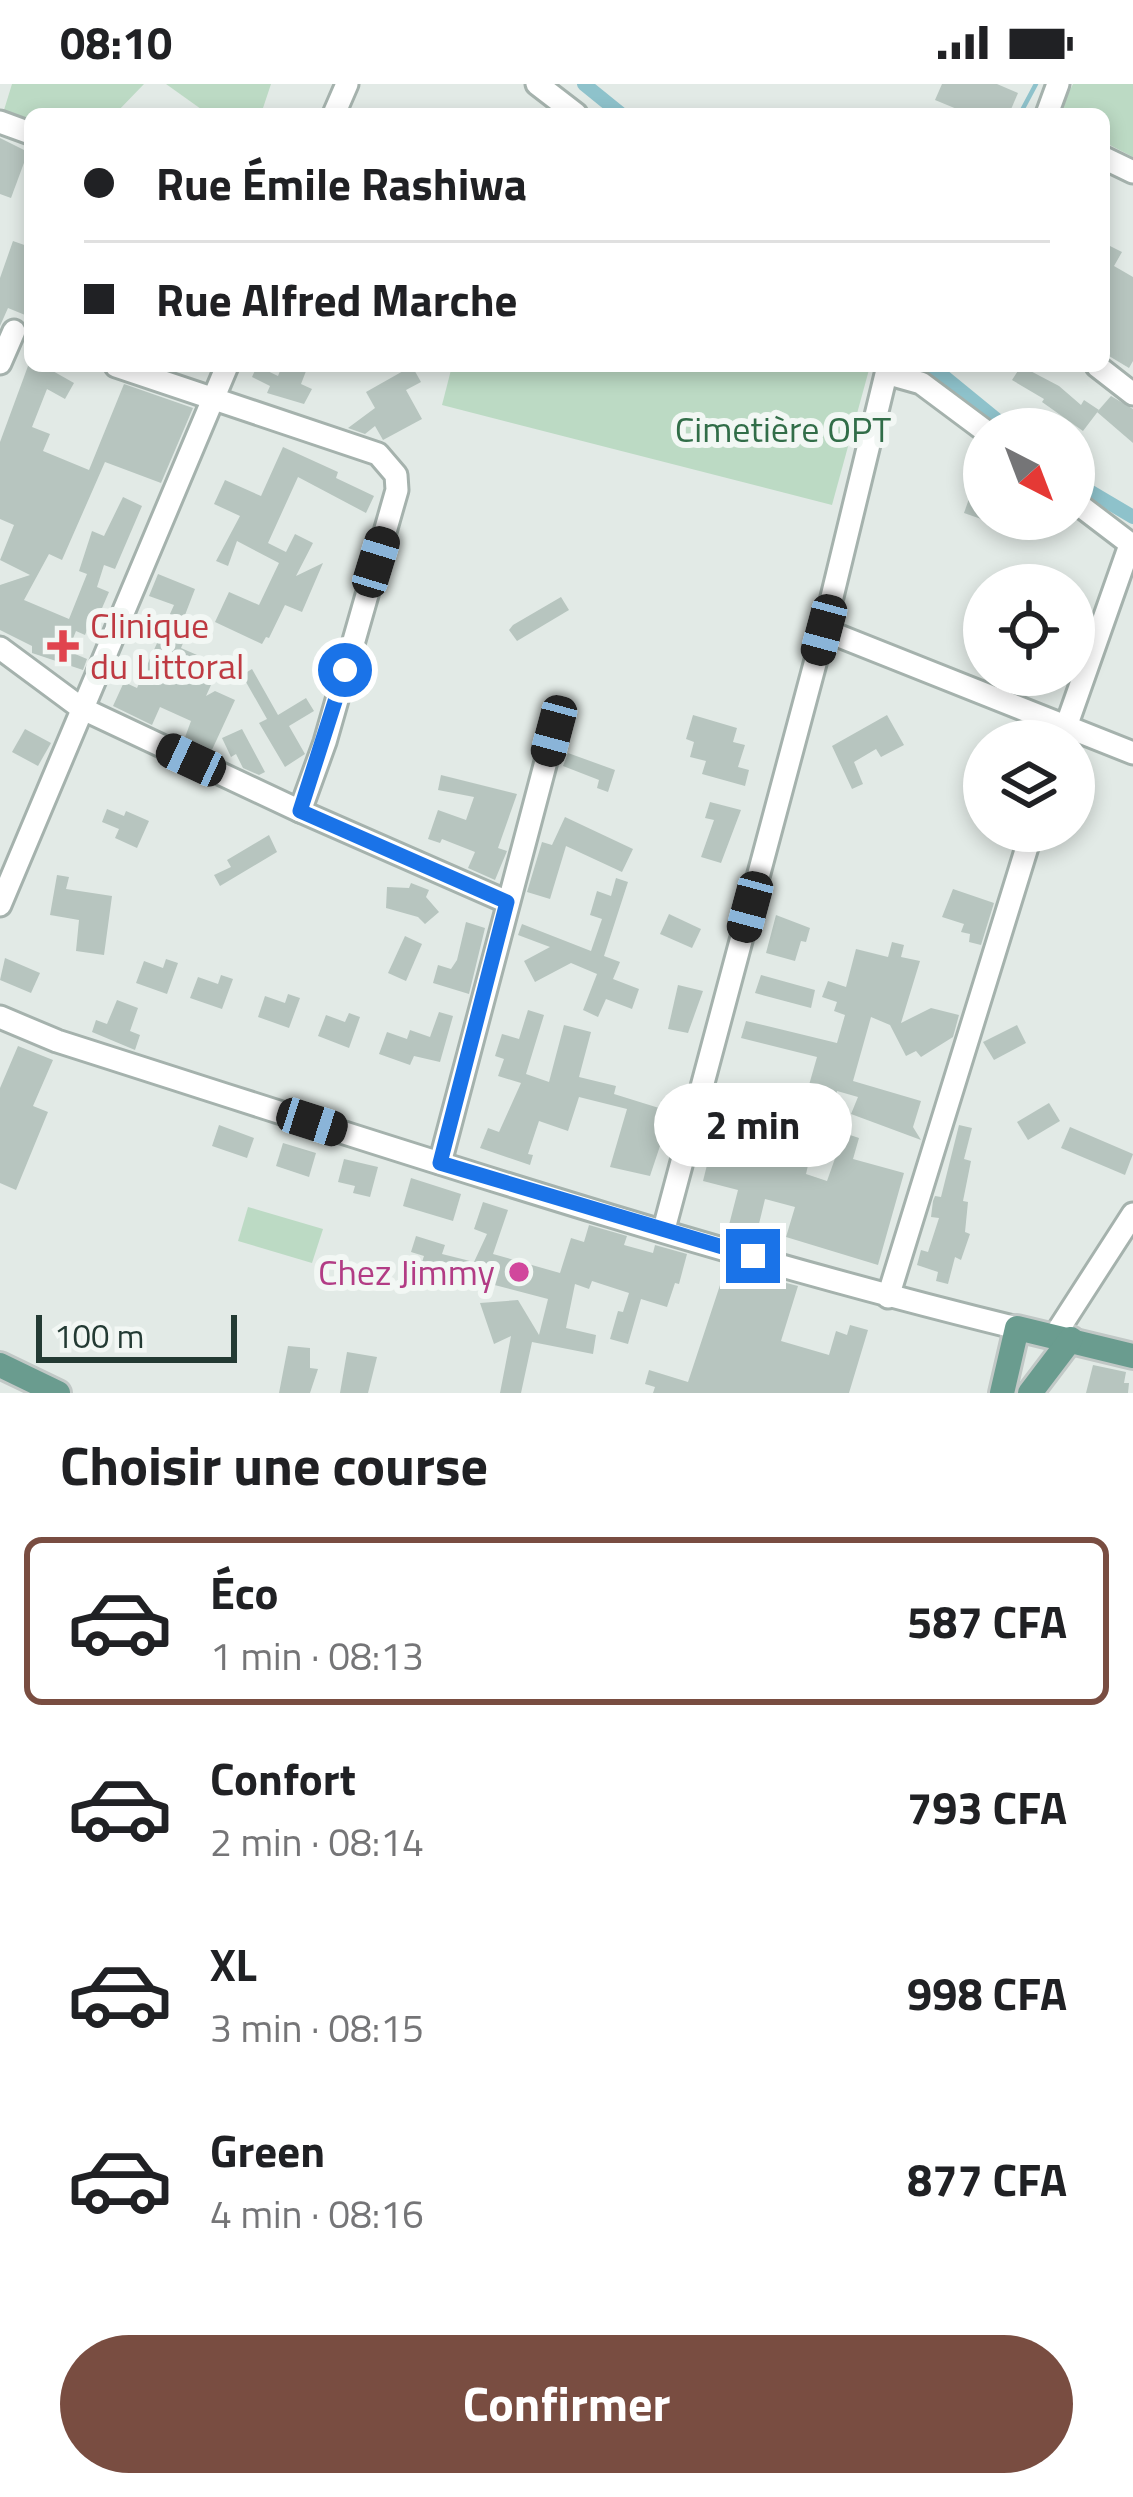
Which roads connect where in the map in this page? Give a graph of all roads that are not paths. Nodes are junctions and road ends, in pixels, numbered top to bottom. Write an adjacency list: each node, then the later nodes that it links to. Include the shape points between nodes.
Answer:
1 (537, 84): 2 (street)
2 (568, 108)
3 (15, 331): 4 (street)
4 (0, 363)
5 (133, 372): 11 (street)
6 (225, 372): 11 (street)
7 (888, 372): 15 (street)
8 (893, 372): 12 (street)
9 (1105, 372): 10 (street)
10 (1133, 394)
11 (213, 400): 17 (street); 23 (street, via 378,454 396,475)
12 (963, 414)
13 (1095, 517): 14 (street)
14 (1132, 545): 19 (street)
15 (824, 630): 18 (street); 30 (street)
16 (0, 648): 17 (street)
17 (82, 708): 23 (street); 26 (street)
18 (1032, 720)
19 (1069, 720)
20 (554, 731): 25 (street)
21 (1095, 742): 22 (street)
22 (1133, 752)
23 (300, 811): 25 (street)
24 (1026, 852): 31 (street)
25 (507, 902): 28 (street)
26 (0, 905)
27 (0, 1017): 28 (street)
28 (440, 1163): 30 (street)
29 (1133, 1214): 33 (street)
30 (664, 1229): 31 (street)
31 (888, 1297): 32 (street)
32 (1017, 1328): 33 (main road); 37 (main road)
33 (1063, 1337): 34 (main road); 38 (main road)
34 (1133, 1355)
35 (0, 1365): 36 (main road)
36 (58, 1393)
37 (1002, 1393)
38 (1030, 1393)

